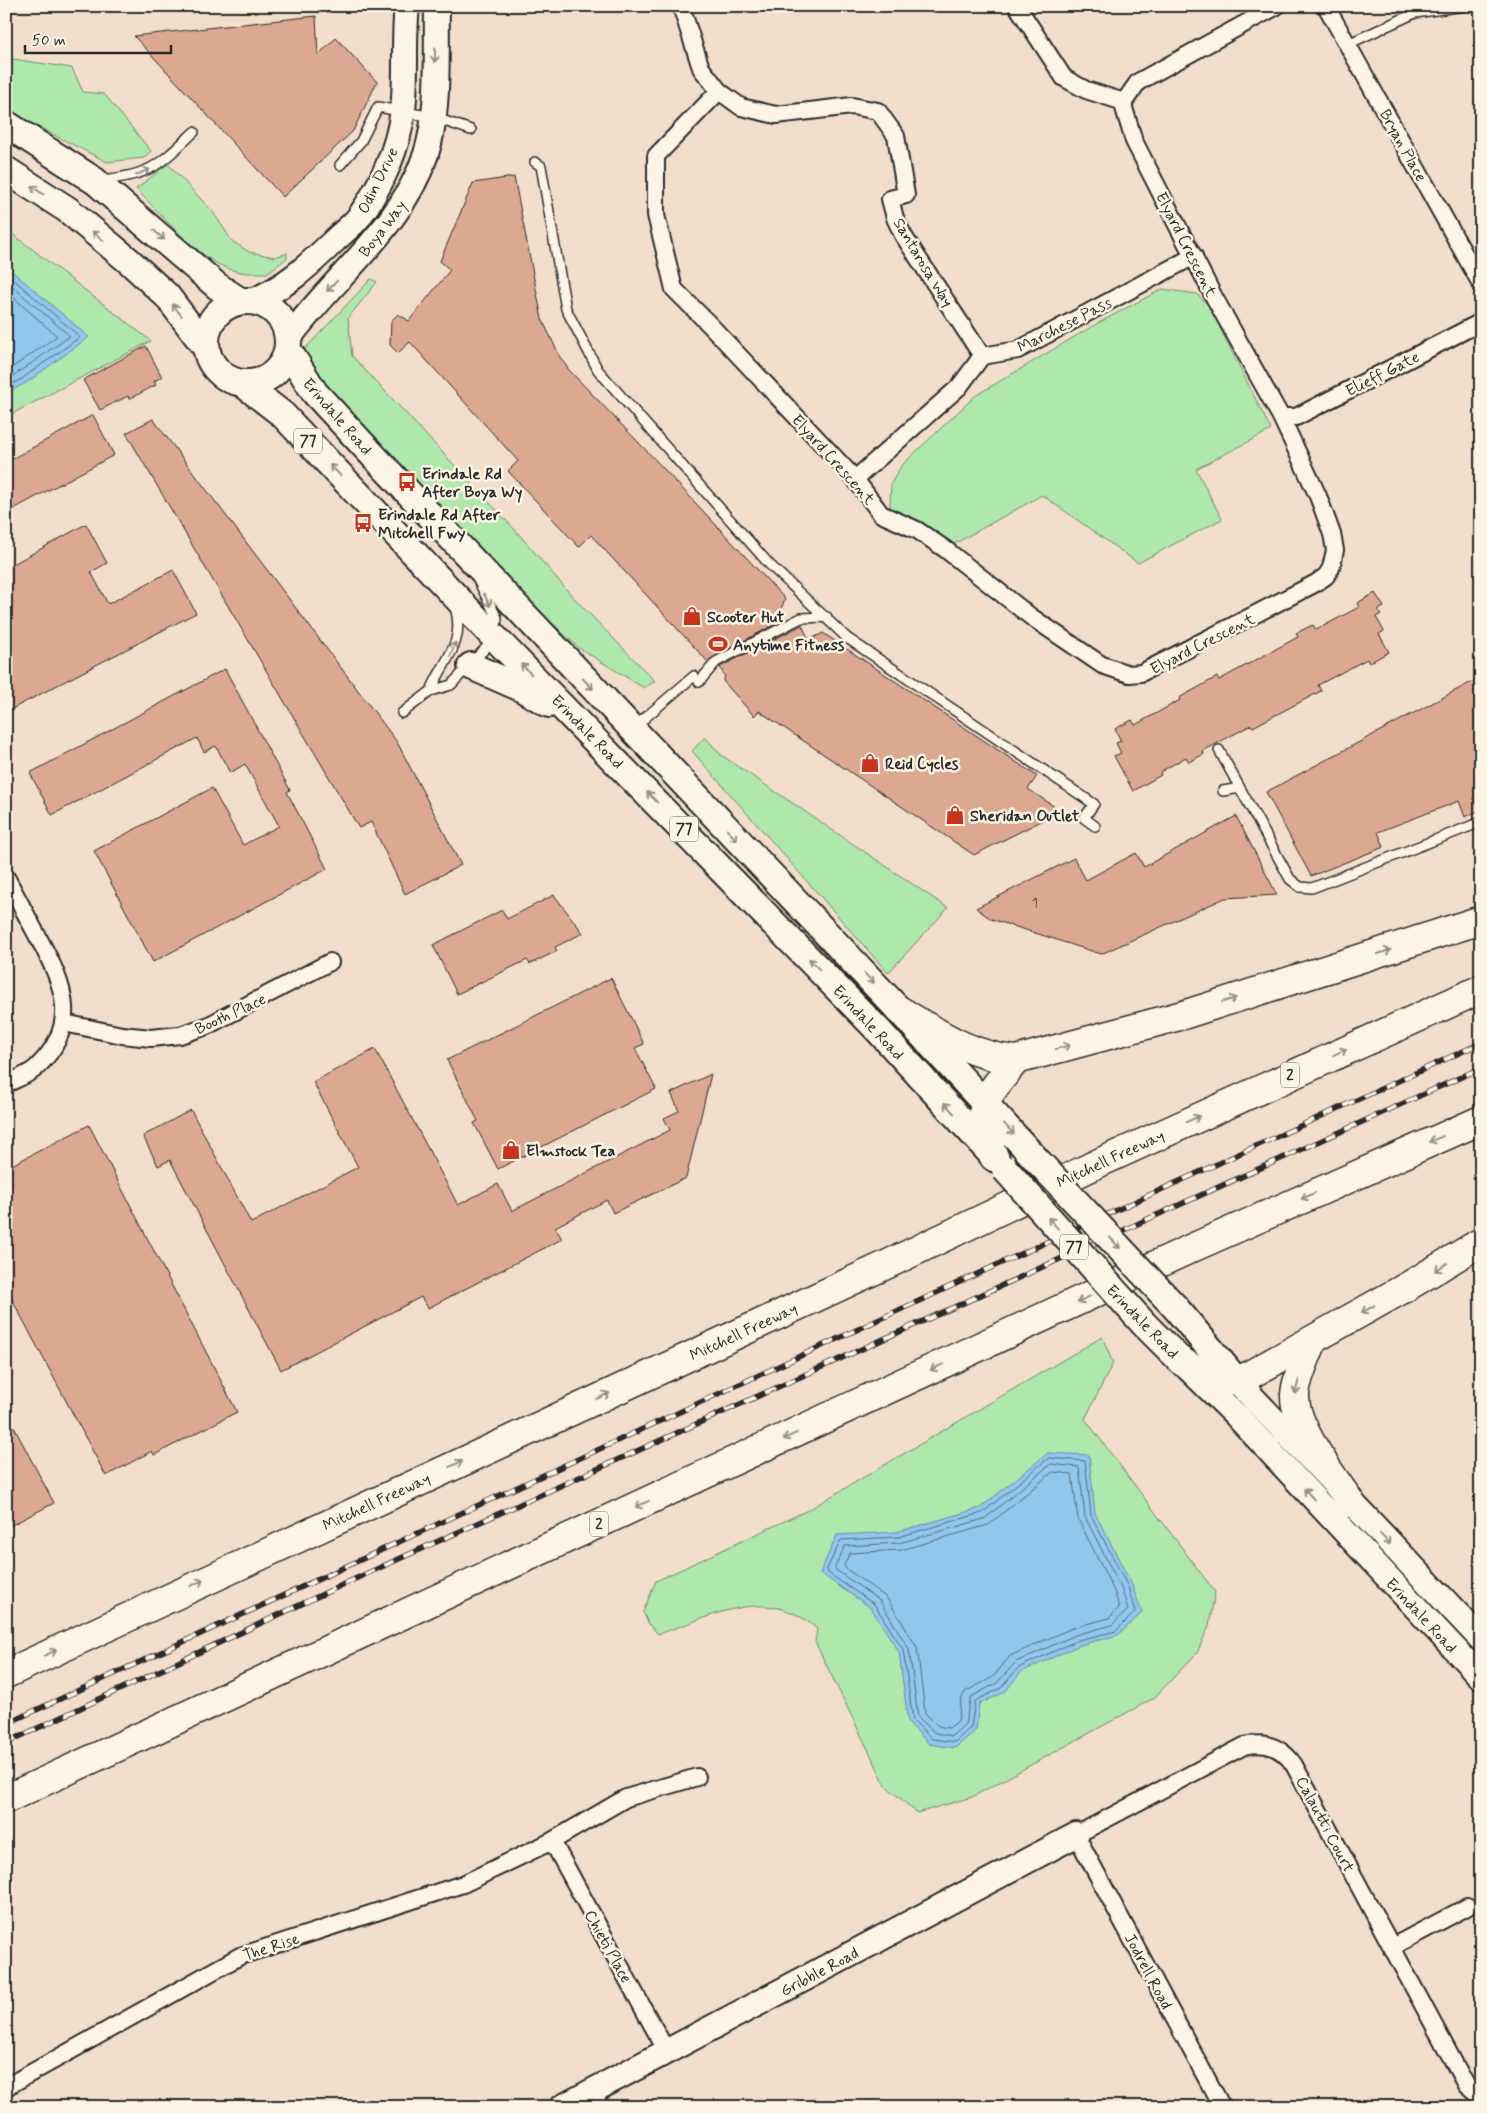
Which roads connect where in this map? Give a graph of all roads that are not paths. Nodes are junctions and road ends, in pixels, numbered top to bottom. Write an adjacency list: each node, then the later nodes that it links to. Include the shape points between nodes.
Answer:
1 (407, 6): 11 (main road, Odin Drive)
2 (437, 6): 12 (main road, Boya Way, one-way to 12)
3 (681, 6): 9 (street, Santarosa Way, via 701,68)
4 (1017, 6): 10 (street, via 1064,78 1086,90)
5 (1277, 6): 10 (street, via 1138,82)
6 (1326, 6): 8 (street, Bryan Place)
7 (1464, 6): 8 (lane, via 1415,13)
8 (1348, 44): 21 (street, Bryan Place)
9 (719, 91): 26 (street, Santarosa Way, via 741,107 776,115 852,106 878,111 896,136 906,195 890,199 898,226); 29 (street, Elyard Crescent, via 656,156 656,215 674,289)
10 (1124, 102): 20 (street, Elyard Crescent, via 1134,141)
11 (403, 111): 12 (lane); 17 (lane, via 378,107 361,141); 22 (main road, Odin Drive, via 393,156 358,218 290,281 269,294)
12 (434, 118): 14 (lane); 24 (main road, Boya Way, one-way to 24, via 426,153 412,189 397,213 310,309)
13 (6, 124): 19 (main road, Erindale Road / 77)
14 (471, 130)
15 (194, 132): 19 (lane, one-way to 15, via 131,177 149,170)
16 (535, 162): 32 (lane, via 540,166 566,309 598,370 769,564)
17 (340, 166)
18 (6, 170): 25 (main road, Erindale Road / 77, one-way to 18, via 167,296 129,261 68,210)
19 (96, 181): 22 (main road, Erindale Road / 77, one-way to 22, via 210,280)
20 (1194, 256): 26 (street, Marchese Pass, via 1018,350); 28 (street, Elyard Crescent)
21 (1481, 284)
22 (246, 301): 24 (main road, Erindale Road / 77, via 262,304 276,314 286,328); 25 (main road, via 225,307 214,318 206,338)
23 (1481, 322): 28 (street, Elieff Gate, via 1296,417)
24 (288, 344): 27 (main road, via 279,368 272,376 263,381); 30 (main road, Erindale Road / 77, via 315,393)
25 (207, 349): 27 (main road, Erindale Road / 77, via 210,359 223,376)
26 (982, 356): 29 (street, via 960,387)
27 (242, 384): 31 (main road, Erindale Road / 77, one-way to 27, via 282,414)
28 (1281, 417): 29 (street, Elyard Crescent, via 1332,534 1335,550 1328,574 1141,673 1129,674 1112,669 1086,654 1030,616 938,544 917,530 881,514)
29 (855, 479)
30 (467, 555): 33 (lane, one-way to 33, via 497,618); 38 (main road, Erindale Road / 77, one-way to 38)
31 (449, 589): 33 (main road, Erindale Road / 77); 35 (lane, one-way to 31, via 438,672 449,660 459,629)
32 (827, 617): 38 (lane, via 801,618 716,662); 43 (lane, via 847,638 1094,804 1084,818)
33 (496, 638): 34 (lane); 37 (main road, Erindale Road / 77, one-way to 33)
34 (471, 666): 35 (lane, via 451,685); 37 (main road, via 519,687)
35 (431, 691): 36 (lane)
36 (402, 713)
37 (579, 723): 54 (main road, Erindale Road / 77, one-way to 37, via 877,1029)
38 (631, 729): 48 (main road, Erindale Road / 77, one-way to 48)
39 (1219, 750): 40 (lane)
40 (1240, 788): 41 (lane); 42 (lane, via 1290,879 1300,887 1312,888)
41 (1223, 791)
42 (1481, 822)
43 (1095, 826)
44 (6, 877): 49 (street, via 57,972 65,999)
45 (1481, 920): 50 (highway, one-way to 45, via 1183,1015)
46 (330, 962): 49 (street, Booth Place, via 207,1026 180,1035 151,1038 122,1035)
47 (1481, 989): 61 (highway, Mitchell Freeway / 2, one-way to 47, via 1101,1162)
48 (899, 1010): 50 (highway, via 966,1048); 52 (main road, Erindale Road / 77)
49 (64, 1023): 51 (street, via 54,1046 36,1068)
50 (1016, 1060): 52 (highway)
51 (6, 1084)
52 (985, 1102): 54 (highway, via 982,1118); 58 (main road, Erindale Road / 77, one-way to 58, bridge, via 1175,1307)
53 (1481, 1120): 64 (highway, 2, one-way to 64, via 1192,1248)
54 (999, 1163): 57 (main road, Erindale Road / 77, one-way to 54, bridge)
55 (1481, 1242): 56 (highway, one-way to 56)
56 (1313, 1340): 58 (highway); 59 (highway, one-way to 59, via 1295,1393 1296,1410 1301,1426)
57 (1181, 1361): 58 (highway, via 1212,1379); 62 (main road, Erindale Road / 77, one-way to 57, via 1236,1415)
58 (1237, 1380): 59 (main road, Erindale Road / 77)
59 (1351, 1503): 60 (main road, Erindale Road / 77, one-way to 60)
60 (1481, 1639)
61 (6, 1674)
62 (1481, 1677)
63 (696, 1777): 66 (street, The Rise, via 626,1798)
64 (6, 1799)
65 (1076, 1835): 68 (street, Calautti Court, via 1244,1746 1264,1743 1273,1746 1282,1750 1294,1765); 69 (main road, Gribble Road); 74 (street, Jodrell Road)
66 (552, 1841): 69 (street, Chieti Place); 70 (street, The Rise, via 463,1884 240,1956)
67 (1467, 1907): 68 (street)
68 (1392, 1947): 71 (street, Calautti Court, via 1466,2085)
69 (666, 2052): 72 (main road, Gribble Road)
70 (6, 2087)
71 (1481, 2098)
72 (596, 2099): 73 (main road, Gribble Road)
73 (562, 2107)
74 (1222, 2107)

